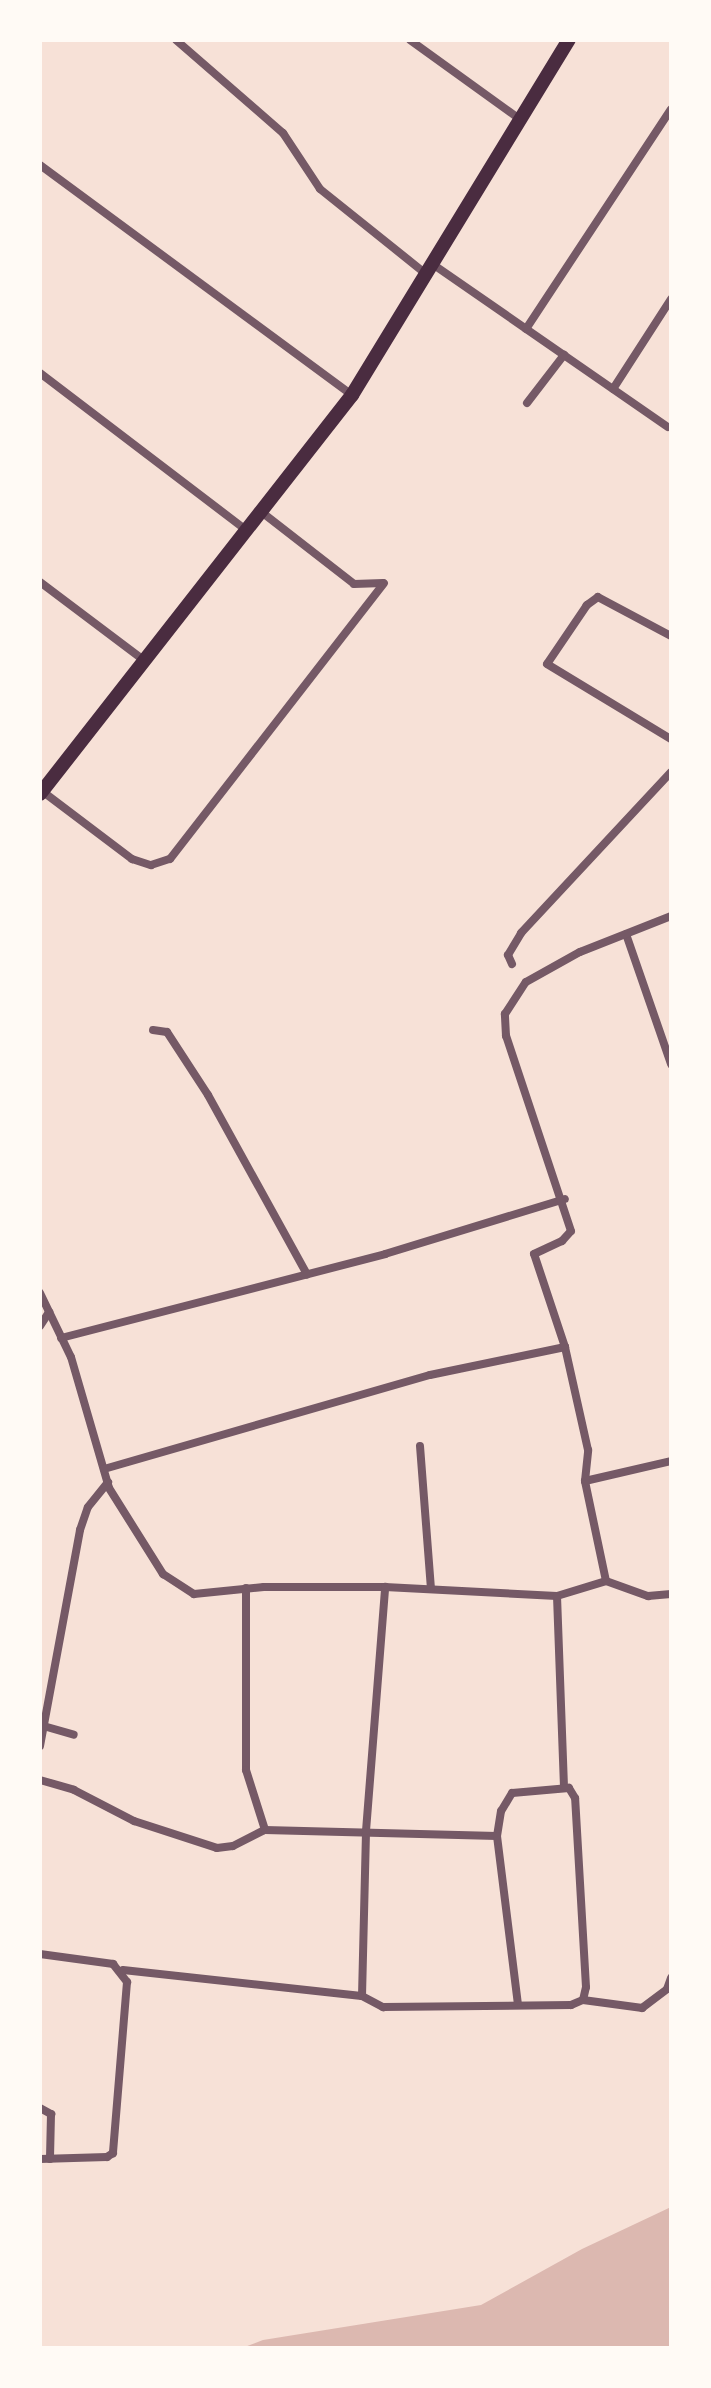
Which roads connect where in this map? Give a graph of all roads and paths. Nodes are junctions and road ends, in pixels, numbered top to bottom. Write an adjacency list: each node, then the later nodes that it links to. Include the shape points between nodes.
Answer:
1 (176, 40): 7 (street, via 283,133 320,189)
2 (410, 40): 5 (street)
3 (569, 40): 5 (main road)
4 (671, 109): 9 (street)
5 (518, 118): 7 (main road)
6 (40, 165): 13 (street)
7 (428, 268): 9 (street); 13 (main road)
8 (671, 299): 12 (street)
9 (526, 329): 10 (street)
10 (564, 355): 12 (street); 14 (street)
11 (40, 373): 17 (street)
12 (613, 389): 15 (street)
13 (352, 395): 16 (main road)
14 (527, 403)
15 (668, 427)
16 (259, 510): 17 (main road); 23 (street, via 354,584 384,583 193,835 170,859 151,865 132,859)
17 (245, 529): 20 (main road)
18 (40, 582): 20 (street)
19 (671, 636): 21 (street, via 598,597 547,664)
20 (142, 659): 23 (main road)
21 (671, 739)
22 (671, 772): 26 (street, via 521,933 508,955)
23 (41, 793)
24 (671, 916): 25 (street)
25 (626, 934): 28 (street); 29 (street, via 526,982 505,1014 513,1058)
26 (512, 964)
27 (153, 1030): 30 (street, via 167,1032 208,1095)
28 (671, 1064)
29 (565, 1199): 30 (street); 35 (street, via 568,1237 534,1254)
30 (307, 1274): 34 (street)
31 (40, 1293): 32 (street)
32 (49, 1312): 33 (street); 34 (street)
33 (40, 1326)
34 (61, 1338): 38 (street)
35 (565, 1347): 38 (street, via 430,1375); 39 (street, via 588,1450)
36 (420, 1446): 44 (street)
37 (671, 1461): 39 (street)
38 (104, 1469): 40 (street)
39 (585, 1481): 41 (street)
40 (108, 1482): 43 (street, via 136,1539 163,1574 194,1594); 47 (street, via 88,1507 80,1530)
41 (606, 1581): 45 (street, via 648,1596); 46 (street)
42 (385, 1587): 43 (street); 44 (street); 53 (street)
43 (246, 1588): 52 (street, via 246,1770)
44 (431, 1589): 46 (street)
45 (671, 1594)
46 (557, 1596): 51 (street)
47 (44, 1726): 48 (street); 49 (street)
48 (74, 1735)
49 (40, 1746)
50 (40, 1780): 52 (street, via 74,1790 134,1821 217,1848)
51 (564, 1788): 54 (street, via 512,1793 504,1802); 59 (street, via 575,1798)
52 (265, 1830): 53 (street)
53 (366, 1831): 54 (street); 58 (street)
54 (497, 1836): 60 (street)
55 (40, 1954): 56 (street)
56 (123, 1970): 58 (street); 63 (street, via 127,1982 113,2153 103,2158)
57 (671, 1978): 59 (street, via 667,1989 642,2008)
58 (362, 1996): 60 (street, via 383,2007)
59 (583, 2000): 60 (street, via 571,2005)
60 (518, 2004)
61 (40, 2108): 63 (street, via 51,2114)
62 (40, 2159): 63 (street)
63 (50, 2159)

